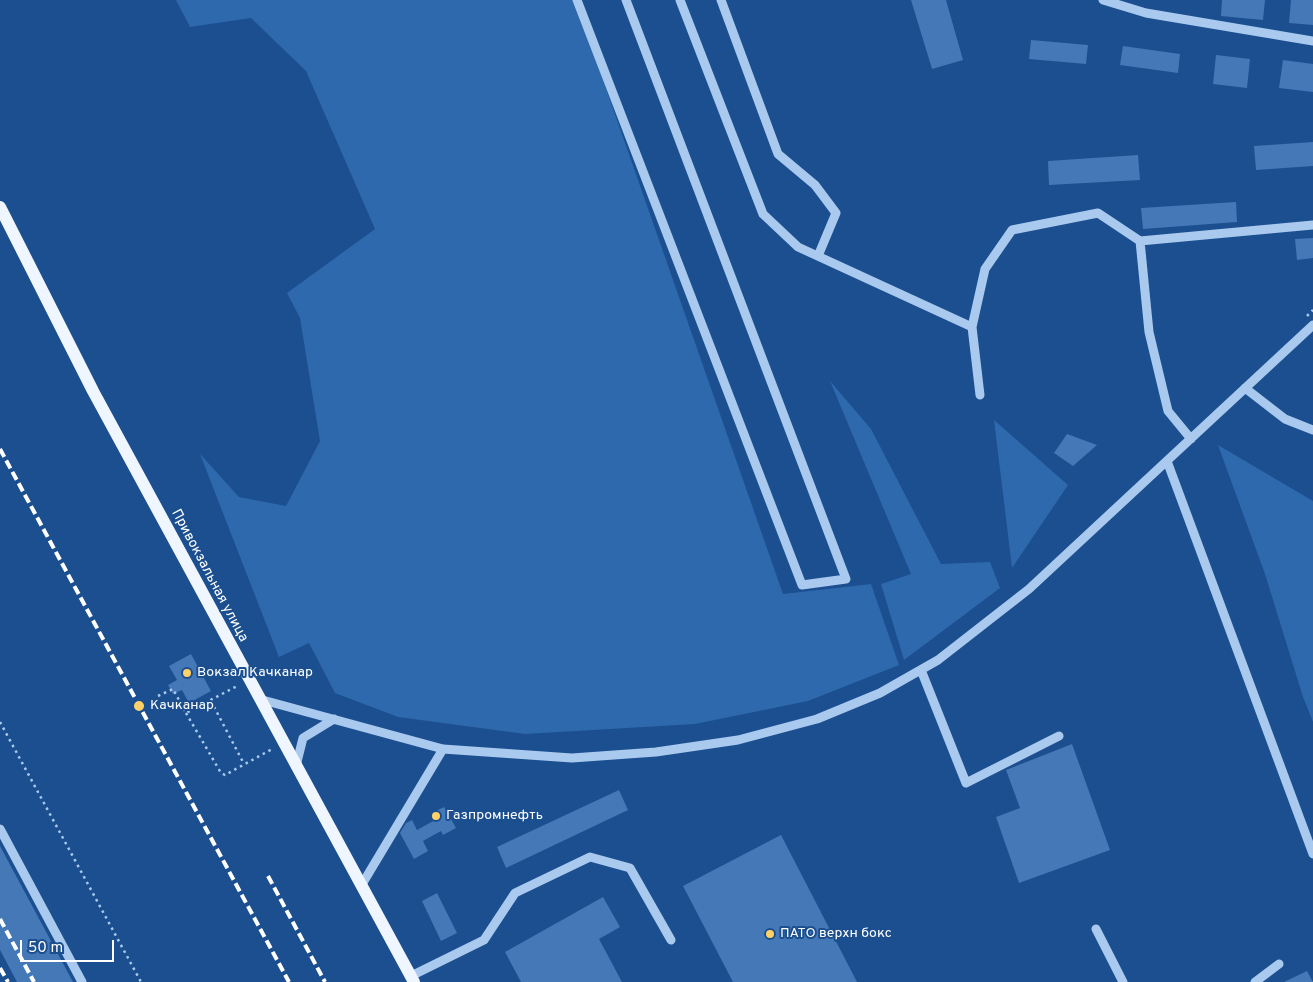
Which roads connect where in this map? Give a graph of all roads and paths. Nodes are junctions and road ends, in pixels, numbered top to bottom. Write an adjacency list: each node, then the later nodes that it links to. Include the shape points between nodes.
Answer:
1 (577, 0): 2 (street, via 802,586 846,579)
2 (626, 0)
3 (680, 0): 10 (street, via 763,214 798,247)
4 (721, 0): 10 (street, via 778,154 815,185 836,213)
5 (1104, 0): 6 (street, via 1146,13)
6 (1313, 40)
7 (0, 207): 21 (main road, Привокзальная улица, via 93,391)
8 (1313, 224): 9 (street)
9 (1140, 241): 14 (street, via 1098,214 1012,230 985,269); 18 (street, via 1149,332 1168,411)
10 (818, 256): 14 (street)
11 (1313, 310): 12 (path)
12 (1306, 317)
13 (1313, 325): 15 (street)
14 (972, 327): 16 (street)
15 (1245, 388): 17 (street, via 1285,419); 18 (street)
16 (980, 395)
17 (1313, 430)
18 (1191, 439): 19 (street)
19 (1167, 462): 20 (street, via 1029,588); 34 (street)
20 (921, 670): 28 (street, via 966,783); 30 (street, via 880,693 817,719 738,740 656,752 572,758)
21 (248, 680): 23 (main road, Привокзальная улица); 24 (path)
22 (158, 696): 25 (path, via 173,688)
23 (259, 699): 26 (street); 32 (main road, Привокзальная улица)
24 (211, 701): 25 (path); 31 (path)
25 (186, 713): 31 (path, via 221,773 225,775)
26 (334, 719): 30 (street); 32 (street, via 303,738)
27 (0, 722): 41 (path)
28 (1059, 736)
29 (276, 747): 31 (path)
30 (443, 750): 35 (street)
31 (244, 765)
32 (296, 766): 35 (main road, Привокзальная улица)
33 (0, 829): 40 (street)
34 (1313, 854)
35 (361, 886): 39 (main road, Привокзальная улица)
36 (1096, 929): 42 (street)
37 (671, 940): 39 (street, via 630,868 590,857 515,894 484,940)
38 (1279, 964): 43 (street)
39 (412, 979)
40 (82, 982)
41 (141, 982)
42 (1123, 982)
43 (1256, 982)

